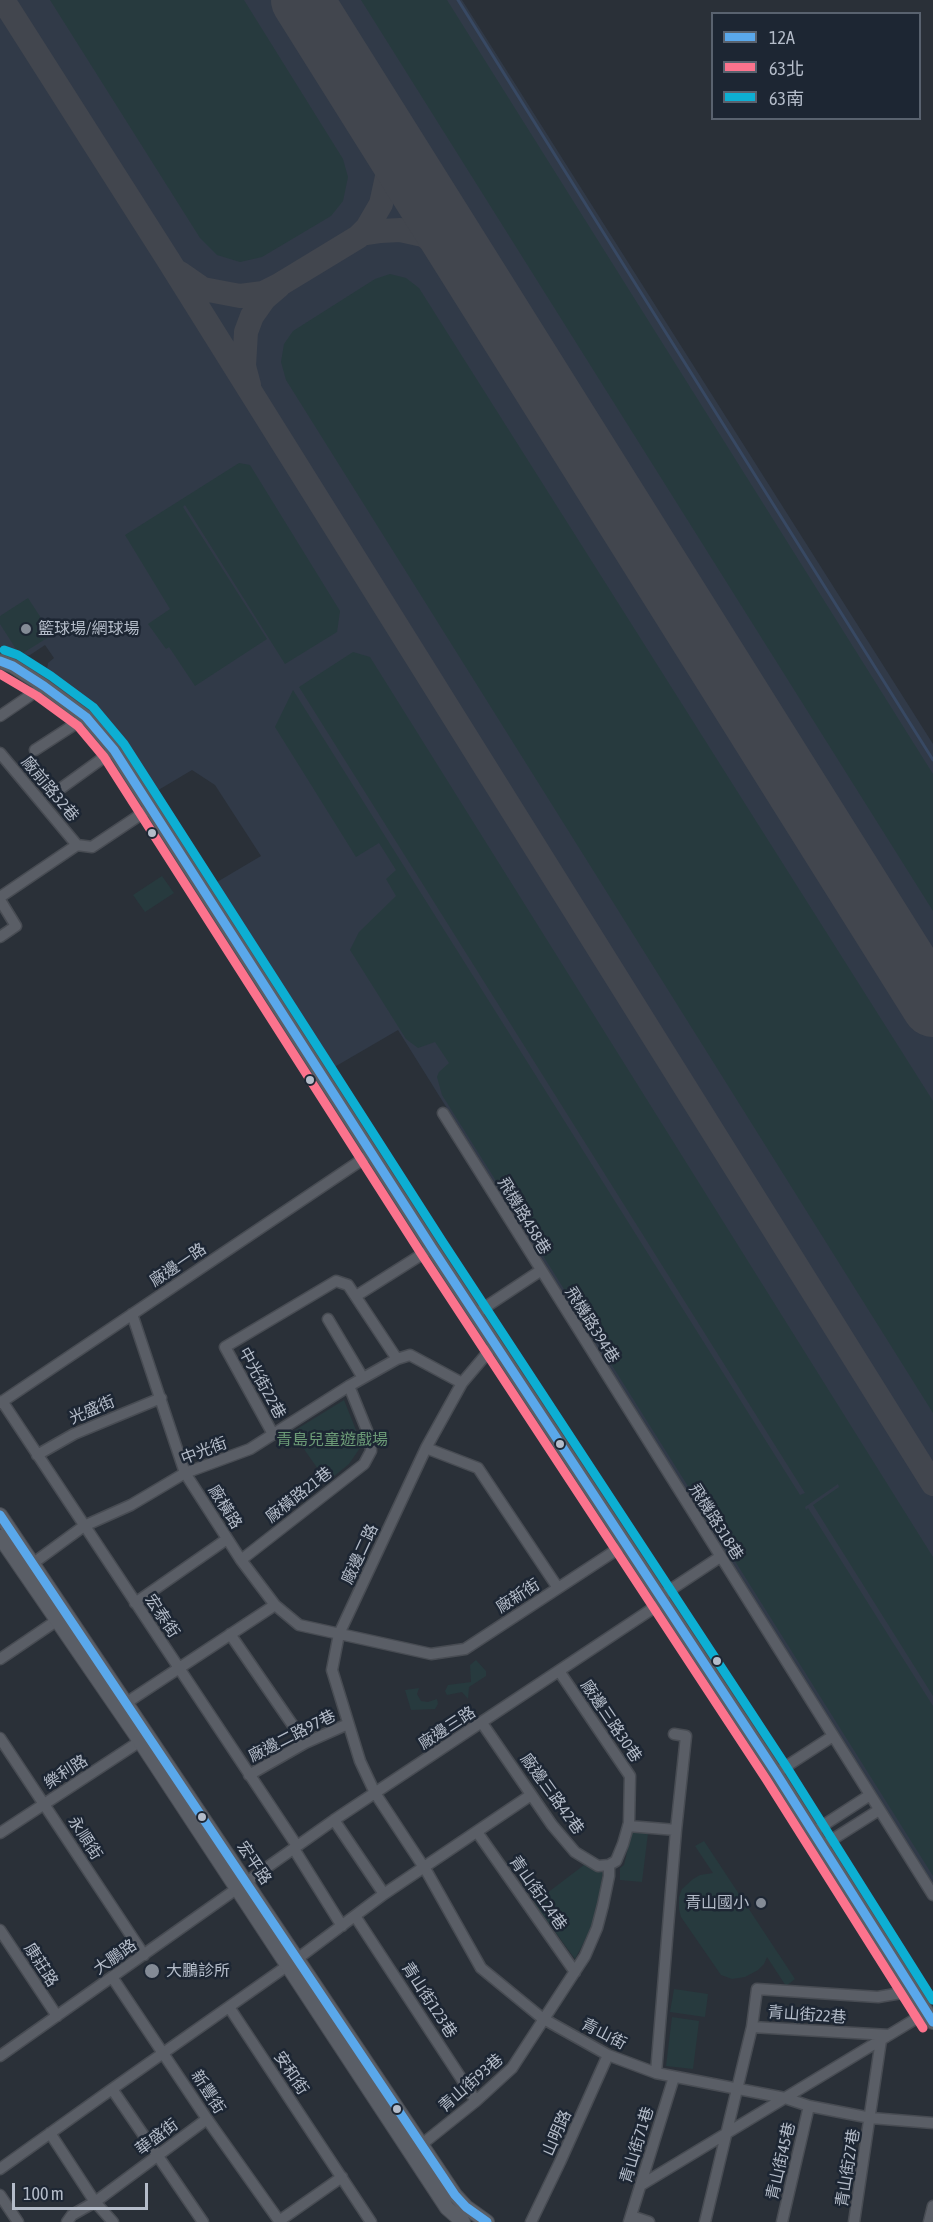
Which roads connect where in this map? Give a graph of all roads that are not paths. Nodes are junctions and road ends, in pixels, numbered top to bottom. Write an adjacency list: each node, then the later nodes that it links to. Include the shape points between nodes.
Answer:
1 (0, 660): 2 (street)
2 (44, 686): 3 (street); 4 (street)
3 (0, 716)
4 (86, 717): 5 (street); 6 (street)
5 (35, 750)
6 (114, 750): 8 (street); 9 (street)
7 (0, 753): 10 (street, 廠前路32巷)
8 (60, 789)
9 (152, 807): 10 (street, via 92,847); 14 (street)
10 (77, 845): 11 (street)
11 (0, 898): 12 (street, via 16,926)
12 (0, 937)
13 (442, 1113): 16 (street, 飛機路458巷)
14 (372, 1153): 15 (street); 18 (street, 廠邊一路)
15 (432, 1248): 17 (street); 19 (street)
16 (540, 1271): 19 (street); 26 (street, 飛機路394巷)
17 (356, 1296): 22 (street); 29 (street, 中光街22巷, via 342,1281 330,1283 225,1347)
18 (132, 1314): 27 (street, 廠橫路); 28 (street, 廠邊一路)
19 (475, 1314): 21 (street)
20 (328, 1319): 23 (street)
21 (495, 1344): 24 (street, 廠邊二路); 37 (street)
22 (397, 1359): 23 (street, 中光街); 24 (street, via 410,1355)
23 (363, 1378): 25 (street, 中光街)
24 (462, 1383): 30 (street, 廠邊二路)
25 (349, 1386): 29 (street, 中光街); 39 (street, 廠橫路21巷, via 370,1438 371,1451 364,1464)
26 (618, 1396): 38 (street, 飛機路318巷)
27 (161, 1398): 31 (street, 光盛街, via 74,1434); 32 (street, 廠橫路)
28 (1, 1402): 31 (street, 宏泰街)
29 (273, 1434): 32 (street, 中光街, via 250,1449)
30 (426, 1448): 41 (street, 廠新街, via 478,1468); 46 (street, 廠邊二路)
31 (37, 1455): 34 (street, 宏泰街)
32 (185, 1473): 34 (street, 中光街, via 131,1505); 36 (street, 廠橫路)
33 (0, 1515): 40 (street, 宏平路)
34 (84, 1526): 40 (street, 中光街); 43 (street, 宏泰街)
35 (0, 1537): 40 (street, 宏平路)
36 (226, 1539): 39 (street, 廠橫路); 43 (street)
37 (627, 1543): 41 (street); 42 (street)
38 (720, 1557): 42 (street, 廠邊三路); 55 (street, 飛機路318巷)
39 (241, 1560): 44 (street, 廠橫路)
40 (28, 1567): 45 (street, 宏平路)
41 (558, 1588): 46 (street, 廠新街, via 465,1649 431,1654)
42 (662, 1598): 50 (street, 廠邊三路); 59 (street)
43 (135, 1602): 49 (street, 宏泰街)
44 (275, 1605): 46 (street, 廠橫路, via 299,1625); 47 (street)
45 (61, 1617): 48 (street); 51 (street, 宏平路); 57 (street, 宏平路)
46 (339, 1634): 53 (street, 廠邊二路, via 332,1670)
47 (230, 1635): 49 (street); 58 (street)
48 (0, 1659)
49 (178, 1668): 51 (street); 60 (street, 宏泰街)
50 (559, 1671): 52 (street, 廠邊三路); 67 (street, 廠邊三路30巷, via 630,1776)
51 (126, 1703): 57 (street, 宏平路)
52 (482, 1723): 61 (street, 廠邊三路); 62 (street, 廠邊三路42巷)
53 (348, 1724): 58 (street, 廠邊二路97巷); 61 (street, 廠邊二路)
54 (674, 1734): 68 (street, via 686,1736)
55 (833, 1736): 59 (street); 63 (street, 飛機路318巷)
56 (0, 1737): 64 (street, 永順街)
57 (144, 1738): 64 (street, 樂利路); 76 (street, 宏平路)
58 (305, 1743): 60 (street, 廠邊二路97巷)
59 (776, 1773): 70 (street)
60 (249, 1774): 73 (street, 宏泰街)
61 (375, 1793): 66 (street, 廠邊三路); 75 (street, 青山街)
62 (531, 1795): 69 (street); 74 (street, 廠邊三路42巷, via 575,1852 598,1866)
63 (870, 1795): 65 (street, 飛機路318巷); 70 (street)
64 (44, 1804): 71 (street, 樂利路); 82 (street, 永順街)
65 (879, 1810): 72 (street); 78 (street, 飛機路318巷)
66 (334, 1820): 73 (street, 廠邊三路); 77 (street)
67 (628, 1826): 68 (street); 74 (street, 廠邊三路30巷, via 616,1861)
68 (676, 1830): 96 (street)
69 (477, 1832): 75 (street); 84 (street, 青山街124巷)
70 (813, 1832): 72 (street)
71 (0, 1833)
72 (822, 1846): 86 (street)
73 (295, 1848): 76 (street, 廠邊三路); 80 (street, 宏泰街)
74 (609, 1865): 84 (street, 廠邊三路30巷, via 597,1928)
75 (424, 1868): 77 (street); 90 (street, 青山街, via 482,1968)
76 (242, 1885): 82 (street, 大鵬路); 83 (street, 宏平路)
77 (384, 1894): 79 (street)
78 (933, 1895)
79 (355, 1916): 80 (street); 101 (street, 青山街123巷)
80 (342, 1926): 83 (street)
81 (0, 1930): 88 (street, 康莊路)
82 (144, 1955): 85 (street, 大鵬路)
83 (292, 1963): 87 (street); 108 (street, 宏平路); 109 (street, 宏平路)
84 (575, 1972): 90 (street, 廠邊三路30巷)
85 (112, 1977): 88 (street, 大鵬路); 93 (street, 新豐街)
86 (913, 1992): 89 (street); 91 (street, via 878,1997 757,1989)
87 (229, 2007): 93 (street); 112 (street, 安和街)
88 (57, 2016): 95 (street, 大鵬路)
89 (930, 2017): 92 (street)
90 (545, 2020): 94 (street, 青山街); 101 (street, 青山街93巷, via 512,2068)
91 (752, 2027): 92 (street, 青山街22巷); 99 (street, 青山街22巷)
92 (885, 2038): 100 (street); 103 (street)
93 (164, 2052): 98 (street); 104 (street, 新豐街)
94 (608, 2055): 96 (street, 青山街); 126 (street, 山明路)
95 (0, 2056)
96 (656, 2073): 97 (street, 青山街)
97 (674, 2077): 99 (street, 青山街); 113 (street, 青山街71巷)
98 (112, 2089): 106 (street); 110 (street)
99 (737, 2089): 100 (street, 青山街); 107 (street, 青山街22巷)
100 (785, 2098): 102 (street, 青山街); 107 (street)
101 (476, 2101): 109 (street, 青山街93巷)
102 (809, 2106): 103 (street, 青山街); 129 (street, 青山街45巷)
103 (871, 2118): 105 (street, 青山街); 130 (street, 青山街27巷)
104 (207, 2119): 110 (street, 華盛街); 122 (street, 新豐街)
105 (933, 2123)
106 (50, 2133): 111 (street); 115 (street)
107 (726, 2134): 113 (street); 128 (street, 青山街22巷)
108 (401, 2138): 109 (street); 124 (street, 宏平路, via 447,2208)
109 (421, 2145): 125 (street, 宏平路, via 455,2195)
110 (157, 2155): 115 (street, 華盛街); 121 (street)
111 (0, 2169)
112 (342, 2177): 122 (street); 123 (street, 安和街)
113 (641, 2185): 117 (street, 青山街71巷)
114 (0, 2195): 118 (street)
115 (95, 2202): 119 (street, 華盛街); 120 (street)
116 (933, 2206): 131 (street)
117 (630, 2219): 127 (street)
118 (18, 2222)
119 (67, 2222)
120 (113, 2222)
121 (203, 2222)
122 (279, 2222)
123 (371, 2222)
124 (463, 2222)
125 (487, 2222)
126 (531, 2222)
127 (649, 2222)
128 (705, 2222)
129 (782, 2222)
130 (854, 2222)
131 (930, 2222)

